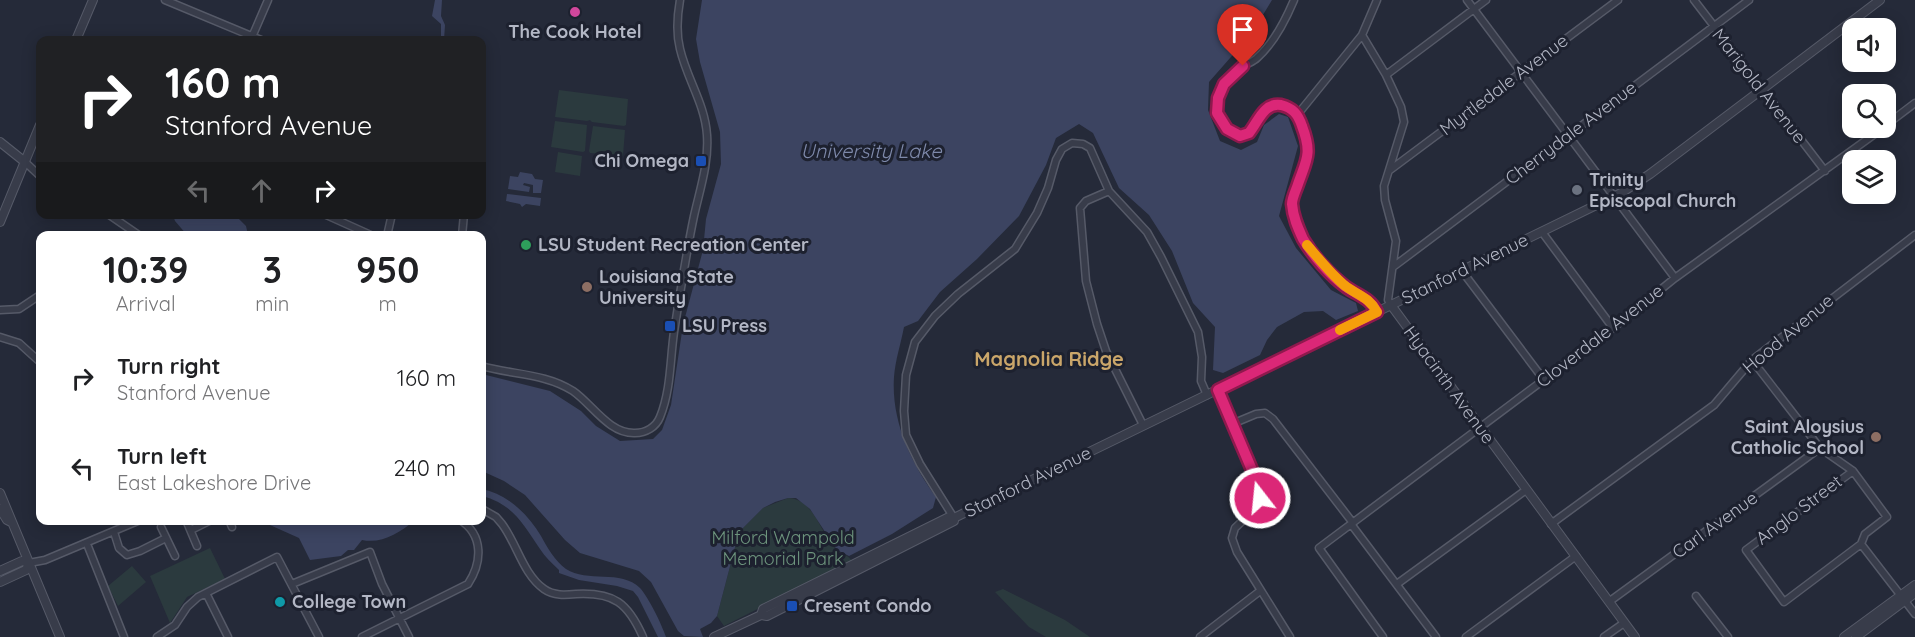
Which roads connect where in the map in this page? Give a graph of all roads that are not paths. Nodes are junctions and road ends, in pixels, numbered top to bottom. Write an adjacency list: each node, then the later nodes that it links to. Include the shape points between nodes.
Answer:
1 (93, 0): 16 (street)
2 (165, 0): 17 (street)
3 (267, 0): 18 (street)
4 (680, 0): 53 (street, via 678,43 705,115 707,155 659,419 642,432 621,431 561,384)
5 (1294, 0): 23 (street, via 1284,23 1257,58 1224,84 1217,113 1227,129 1240,136 1249,133 1269,106 1289,107)
6 (1377, 0): 15 (street)
7 (1467, 0): 13 (street)
8 (1486, 0): 13 (street)
9 (1618, 0): 19 (street, Myrtledale Avenue)
10 (1694, 0): 14 (street, Marigold Avenue)
11 (1749, 0): 14 (street, Cherrydale Avenue)
12 (1880, 0): 21 (street, Stanford Avenue)
13 (1474, 9): 19 (street); 20 (street)
14 (1714, 27): 21 (street, Marigold Avenue); 26 (street, Cherrydale Avenue)
15 (1362, 35): 20 (street); 23 (street)
16 (78, 36)
17 (250, 36)
18 (252, 36)
19 (1521, 72): 26 (street); 30 (street, Myrtledale Avenue)
20 (1386, 75): 30 (street, via 1404,122)
21 (1762, 90): 31 (street, Marigold Avenue); 34 (street, Stanford Avenue)
22 (1915, 103): 24 (street, Cloverdale Avenue)
23 (1298, 114): 48 (street, via 1308,141 1308,159 1292,202 1295,222 1327,270 1368,299)
24 (1896, 117)
25 (36, 135): 29 (street)
26 (1569, 135): 34 (street); 42 (street, Cherrydale Avenue)
27 (1868, 138): 31 (street, Cloverdale Avenue)
28 (0, 142): 29 (street)
29 (25, 162): 32 (street); 37 (street)
30 (1390, 170): 42 (street, via 1384,186 1396,242)
31 (1825, 171): 44 (street, Cloverdale Avenue)
32 (36, 172)
33 (1109, 191): 56 (street, via 1147,232 1198,332 1200,381); 58 (street, via 1086,201 1080,208 1086,280 1106,351); 66 (street, via 1090,148 1072,143 1062,149 1037,213 1015,249 958,294 915,342 906,375 906,435)
34 (1615, 196): 40 (street, Stanford Avenue); 44 (street)
35 (114, 219): 38 (street)
36 (335, 219): 39 (street)
37 (0, 222)
38 (130, 231)
39 (363, 231)
40 (1542, 232): 43 (street, Stanford Avenue); 49 (street)
41 (1915, 235): 52 (street, Hood Avenue)
42 (1393, 267): 46 (street, via 1388,300)
43 (1462, 271): 46 (street, Stanford Avenue); 54 (street)
44 (1675, 278): 49 (street, Cloverdale Avenue)
45 (36, 298): 47 (street, via 19,309)
46 (1391, 305): 48 (street, Stanford Avenue); 59 (street, Hyacinth Avenue)
47 (0, 310)
48 (1377, 312): 55 (street, Stanford Avenue)
49 (1613, 328): 54 (street, Cloverdale Avenue)
50 (0, 337): 51 (street, via 19,343)
51 (36, 358)
52 (1752, 360): 60 (street); 69 (street, Hood Avenue, via 1714,405)
53 (486, 367)
54 (1544, 380): 59 (street, Cloverdale Avenue)
55 (1218, 390): 56 (street, Stanford Avenue); 57 (street)
56 (1207, 395): 58 (street, Stanford Avenue)
57 (1232, 423): 68 (street, via 1265,413 1273,419); 89 (street, via 1258,484 1260,498 1255,509 1235,528 1232,538)
58 (1143, 425): 66 (street, Stanford Avenue)
59 (1480, 428): 62 (street, Hyacinth Avenue); 68 (street, Cloverdale Avenue)
60 (1820, 448): 61 (street); 94 (street, Carl Avenue)
61 (1853, 471): 79 (street, via 1887,517 1865,534); 79 (street, Anglo Street, via 1746,550 1784,602)
62 (1526, 490): 69 (street, Hyacinth Avenue); 87 (street)
63 (0, 493): 67 (street)
64 (0, 508): 67 (street)
65 (486, 511): 105 (street, via 502,524 532,577 544,589 557,594 596,594 614,599 628,610)
66 (954, 518): 106 (street, Stanford Avenue, via 767,616 761,615)
67 (11, 522): 83 (street)
68 (1352, 523): 87 (street); 109 (street, Cloverdale Avenue, via 1319,548)
69 (1551, 524): 82 (street, Hyacinth Avenue)
70 (129, 525): 76 (street)
71 (188, 525): 75 (street)
72 (201, 525): 75 (street)
73 (468, 525): 96 (street, via 478,547 472,578 463,588)
74 (161, 527): 77 (street)
75 (191, 530): 80 (street)
76 (114, 532): 77 (street, via 119,548 127,555); 78 (street)
77 (166, 538): 81 (street)
78 (87, 544): 83 (street); 99 (street)
79 (1861, 544): 93 (street)
80 (197, 546)
81 (176, 556)
82 (1576, 556): 94 (street, Hyacinth Avenue); 111 (street)
83 (29, 563): 84 (street, via 22,561); 85 (street, via 26,570); 98 (street)
84 (0, 570)
85 (0, 582)
86 (292, 584): 90 (street, via 277,557); 96 (street, via 370,552); 102 (street)
87 (1397, 584): 110 (street)
88 (1915, 585): 93 (street)
89 (1260, 591): 107 (street); 108 (street)
90 (206, 592): 100 (street, via 192,601 175,625); 101 (street)
91 (1915, 593): 93 (street)
92 (1696, 596): 114 (street)
93 (1903, 598): 95 (street); 115 (street); 116 (street)
94 (1610, 601): 97 (street, Hyacinth Avenue)
95 (1915, 614)
96 (400, 618): 103 (street); 104 (street)
97 (1624, 623): 112 (street); 113 (street, Hyacinth Avenue)
98 (60, 637)
99 (124, 637)
100 (157, 637)
101 (228, 637)
102 (320, 637)
103 (362, 637)
104 (409, 637)
105 (643, 637)
106 (714, 637)
107 (1200, 637)
108 (1290, 637)
109 (1383, 637)
110 (1436, 637)
111 (1466, 637)
112 (1604, 637)
113 (1635, 637)
114 (1728, 637)
115 (1844, 637)
116 (1856, 637)

